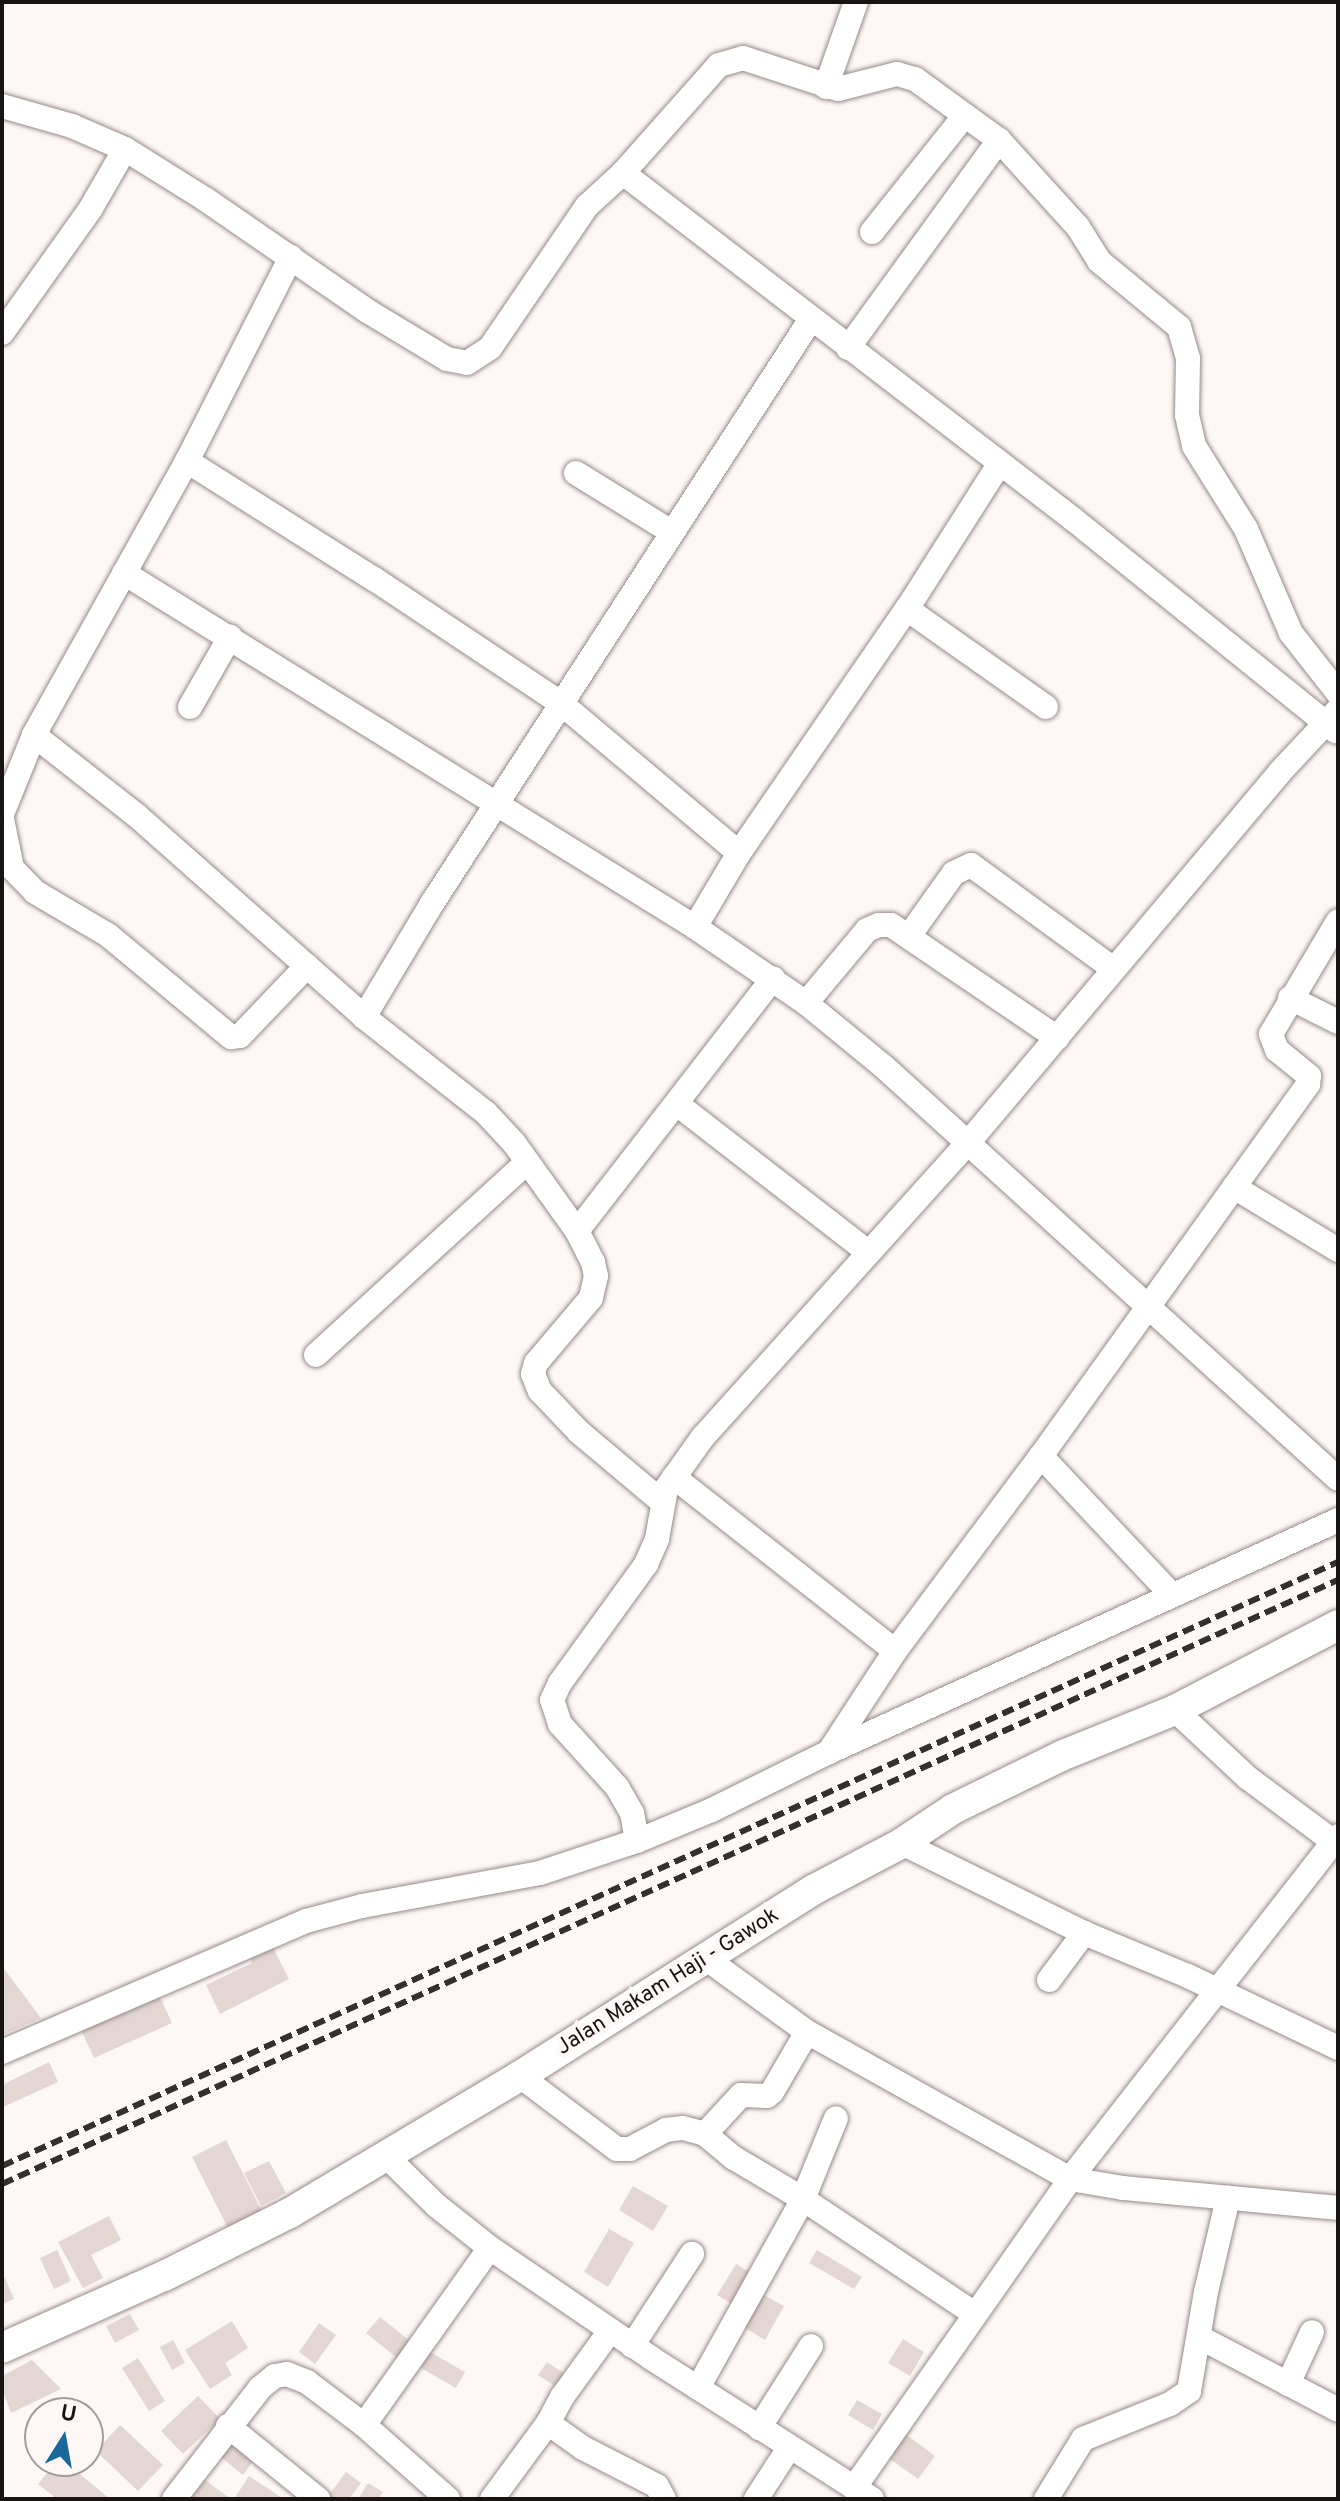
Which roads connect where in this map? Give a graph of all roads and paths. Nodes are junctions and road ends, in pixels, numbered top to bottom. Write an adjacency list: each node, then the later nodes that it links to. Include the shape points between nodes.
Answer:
1 (856, 2): 2 (street)
2 (826, 87): 4 (street, via 849,89 907,75); 7 (street, via 760,62 726,61)
3 (2, 106): 6 (street, via 72,126)
4 (965, 115): 5 (street); 8 (street)
5 (999, 140): 12 (street); 20 (street, via 1078,227 1099,261 1179,327 1188,358 1187,415 1194,446 1246,529 1291,633)
6 (125, 149): 9 (street); 11 (street, via 91,208)
7 (623, 173): 9 (street, via 587,206 490,348 467,363 447,359 408,336); 10 (street)
8 (872, 232)
9 (291, 257): 13 (street)
10 (811, 319): 12 (street); 16 (street)
11 (2, 333)
12 (848, 348): 14 (street)
13 (187, 461): 17 (street); 21 (street)
14 (1000, 463): 18 (street); 24 (street)
15 (576, 473): 16 (street)
16 (670, 531): 21 (street)
17 (124, 573): 19 (street); 25 (street)
18 (907, 609): 23 (street); 28 (street)
19 (230, 637): 22 (street); 26 (street)
20 (1338, 693)
21 (562, 704): 26 (street); 28 (street)
22 (190, 707)
23 (1046, 707)
24 (1334, 722): 33 (street)
25 (34, 735): 27 (street); 32 (street, via 136,815)
26 (495, 804): 30 (street); 37 (street)
27 (2, 817): 32 (street, via 12,868 35,892 108,935 231,1037 240,1036)
28 (739, 853): 30 (street)
29 (1338, 921): 35 (street)
30 (695, 927): 34 (street)
31 (909, 936): 33 (street, via 954,873 971,865); 36 (street, via 891,925 873,926); 39 (street)
32 (307, 966): 37 (street)
33 (1112, 968): 39 (street)
34 (773, 978): 36 (street); 40 (street)
35 (1290, 998): 38 (street); 43 (street, via 1272,1028 1273,1046 1307,1073 1309,1081)
36 (806, 1003): 41 (street)
37 (364, 1017): 42 (street, via 486,1113)
38 (1338, 1022)
39 (1057, 1038): 41 (street)
40 (677, 1104): 44 (street); 46 (street)
41 (967, 1144): 46 (street); 47 (street)
42 (527, 1162): 44 (street); 48 (street)
43 (1234, 1187): 45 (street); 47 (street)
44 (577, 1231): 52 (street, via 593,1262 595,1288 583,1310 536,1363 535,1380 579,1432)
45 (1338, 1250)
46 (868, 1252): 50 (street, via 703,1437)
47 (1147, 1305): 49 (street); 51 (street)
48 (316, 1355)
49 (1041, 1456): 54 (street); 56 (street)
50 (674, 1477): 52 (street); 56 (street)
51 (1338, 1479)
52 (662, 1502): 59 (street, via 657,1539 646,1564 552,1700 560,1724 617,1787 632,1813)
53 (1338, 1520): 54 (street)
54 (1172, 1595): 58 (street)
55 (1338, 1625): 57 (street, Jalan Makam Haji - Gawok)
56 (895, 1651): 58 (street)
57 (1175, 1710): 60 (street, via 1248,1778); 61 (street, Jalan Makam Haji - Gawok, via 1019,1776 953,1809)
58 (829, 1752): 59 (street)
59 (637, 1841): 68 (street, via 540,1873 306,1921)
60 (1336, 1841): 65 (street)
61 (902, 1843): 62 (street); 63 (street, Jalan Makam Haji - Gawok, via 813,1890)
62 (1084, 1933): 64 (street); 65 (street)
63 (707, 1959): 66 (street); 69 (street, Jalan Makam Haji - Gawok)
64 (1049, 1980)
65 (1216, 1989): 67 (street); 73 (street)
66 (807, 2032): 71 (street, via 772,2092 741,2095); 73 (street)
67 (1338, 2048)
68 (2, 2052)
69 (520, 2076): 71 (street, via 617,2149 630,2149 666,2130); 72 (street, Jalan Makam Haji - Gawok)
70 (836, 2118): 75 (street)
71 (705, 2134): 75 (street)
72 (387, 2157): 77 (street); 85 (street, Jalan Makam Haji - Gawok, via 226,2247)
73 (1070, 2179): 74 (street); 79 (street)
74 (1228, 2198): 76 (street); 82 (street)
75 (803, 2199): 79 (street); 87 (street)
76 (1338, 2208)
77 (490, 2248): 80 (street); 90 (street)
78 (692, 2254): 83 (street)
79 (973, 2313): 94 (street)
80 (610, 2331): 83 (street); 89 (street)
81 (1312, 2332): 86 (street)
82 (1199, 2337): 86 (street); 101 (street, via 1186,2395 1083,2439)
83 (632, 2346): 87 (street)
84 (811, 2346): 92 (street)
85 (2, 2348)
86 (1288, 2384): 88 (street)
87 (699, 2386): 92 (street)
88 (1338, 2410)
89 (548, 2423): 98 (street); 99 (street, via 583,2448 657,2486)
90 (364, 2425): 91 (street, via 315,2387 287,2374 260,2388); 97 (street)
91 (228, 2426): 95 (street); 96 (street)
92 (759, 2428): 93 (street)
93 (789, 2448): 94 (street); 100 (street)
94 (863, 2493)
95 (174, 2499)
96 (318, 2499)
97 (448, 2499)
98 (492, 2499)
99 (664, 2499)
100 (756, 2499)
101 (1046, 2499)

